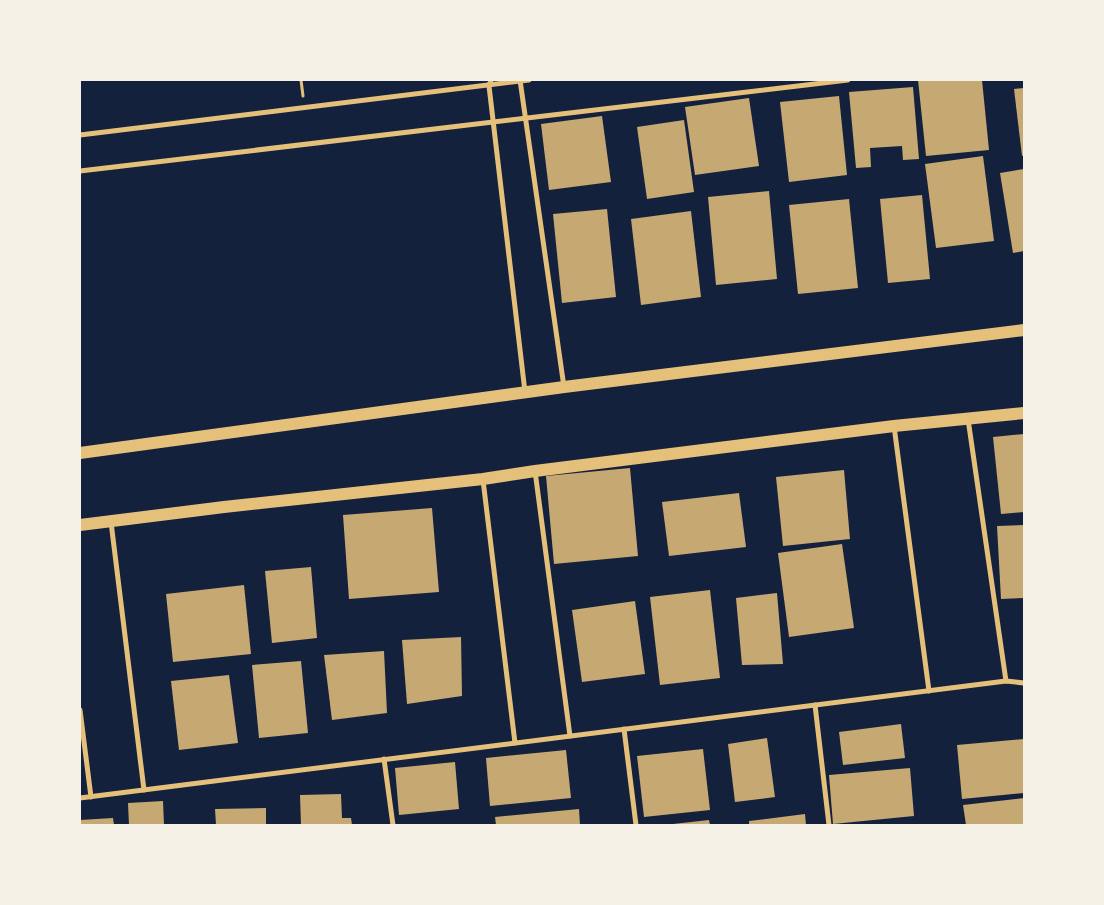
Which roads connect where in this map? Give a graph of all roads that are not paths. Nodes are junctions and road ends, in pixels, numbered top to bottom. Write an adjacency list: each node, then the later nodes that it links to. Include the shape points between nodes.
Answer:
1 (492, 80): 5 (street)
2 (529, 80): 4 (street)
3 (848, 80): 6 (street)
4 (520, 81): 5 (street); 6 (street)
5 (489, 86): 7 (street); 8 (street)
6 (525, 120): 7 (street); 11 (street)
7 (493, 123): 9 (street); 12 (street)
8 (80, 135)
9 (80, 171)
10 (1024, 330): 11 (main road)
11 (564, 387): 12 (main road)
12 (525, 393): 16 (main road)
13 (1024, 413): 14 (main road)
14 (968, 418): 15 (main road); 21 (street)
15 (894, 426): 17 (main road); 23 (street)
16 (80, 454)
17 (535, 471): 18 (main road); 27 (street)
18 (483, 479): 19 (main road); 28 (street)
19 (111, 521): 20 (main road); 30 (street)
20 (80, 525)
21 (1006, 681): 22 (street); 23 (street)
22 (1024, 683)
23 (929, 690): 24 (street)
24 (815, 705): 26 (street); 35 (street)
25 (80, 710): 31 (street)
26 (624, 729): 27 (street); 34 (street)
27 (570, 736): 28 (street)
28 (515, 743): 29 (street)
29 (384, 759): 30 (street); 33 (street)
30 (144, 790): 31 (street)
31 (91, 797): 32 (street)
32 (80, 798)
33 (393, 825)
34 (636, 825)
35 (829, 825)

